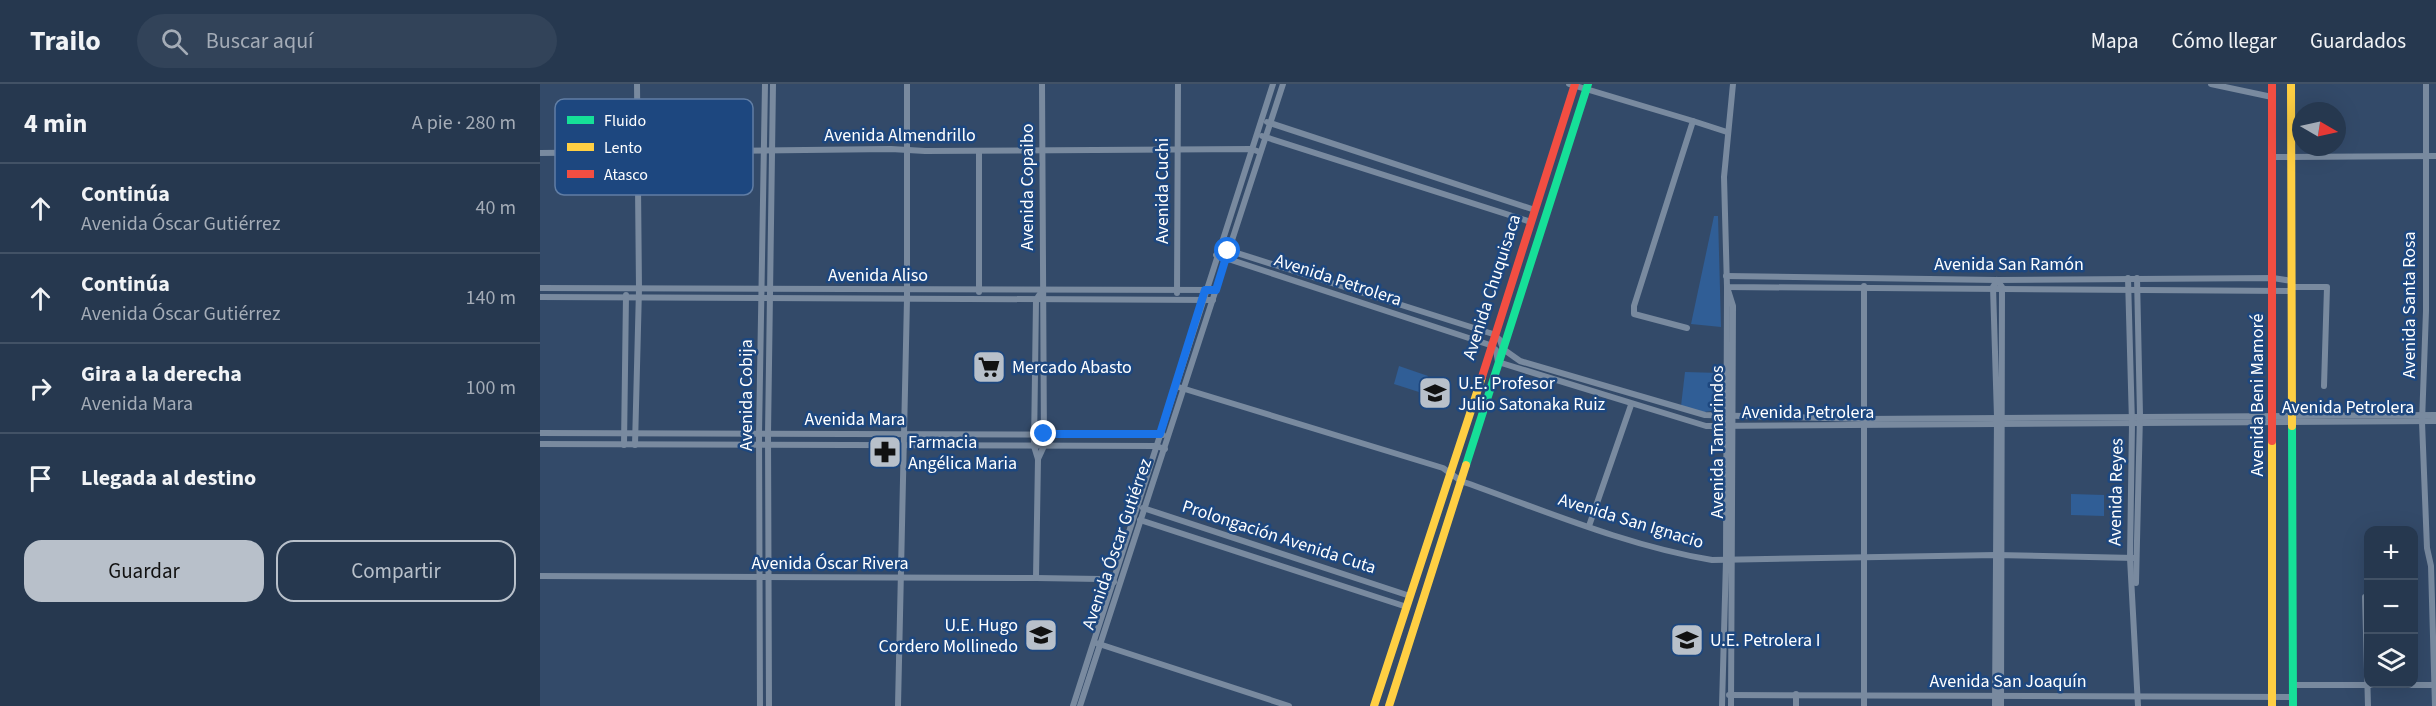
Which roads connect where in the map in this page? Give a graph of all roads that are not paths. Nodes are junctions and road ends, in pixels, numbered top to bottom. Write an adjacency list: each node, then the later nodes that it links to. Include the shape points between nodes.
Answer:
1 (637, 84): 17 (street)
2 (765, 84): 30 (street, Avenida Cobija)
3 (773, 84): 26 (street, Avenida Cobija)
4 (907, 84): 27 (street)
5 (1042, 84): 28 (street, Avenida Copaibo)
6 (1178, 84): 24 (street, Avenida Cuchi)
7 (1273, 84): 18 (street, Avenida Óscar Gutiérrez)
8 (1283, 84): 20 (street, Avenida Óscar Gutiérrez)
9 (1733, 84): 21 (street, Avenida Tamarindos)
10 (2211, 84): 16 (street)
11 (2272, 84): 16 (main road, Avenida Beni Mamoré)
12 (2290, 84): 35 (main road, Avenida Beni Mamoré)
13 (2426, 84): 37 (street, Avenida Santa Rosa)
14 (1573, 85): 15 (street); 41 (main road, Avenida Chuquisaca)
15 (1587, 87): 19 (street); 89 (main road, Avenida Chuquisaca)
16 (2272, 97): 39 (main road, Avenida Beni Mamoré)
17 (637, 99)
18 (1261, 120): 20 (street); 22 (street, Avenida Óscar Gutiérrez)
19 (1693, 121): 21 (street); 86 (street, via 1634,306 1634,314 1642,318)
20 (1270, 123): 23 (street, Avenida Óscar Gutiérrez); 41 (street)
21 (1727, 132): 47 (street, Avenida Tamarindos)
22 (1256, 134): 23 (street); 25 (street, Avenida Óscar Gutiérrez)
23 (1265, 137): 32 (street, Avenida Óscar Gutiérrez); 42 (street)
24 (1177, 148): 25 (street, Avenida Almendrillo); 28 (street, Avenida Almendrillo); 71 (street, Avenida Cuchi)
25 (1251, 149): 32 (street, Avenida Almendrillo); 43 (street, Avenida Óscar Gutiérrez)
26 (772, 150): 27 (street, Avenida Almendrillo); 30 (street, Avenida Almendrillo); 58 (street, Avenida Cobija)
27 (908, 150): 31 (street, Avenida Almendrillo); 66 (street)
28 (1042, 150): 31 (street, Avenida Almendrillo); 70 (street, Avenida Copaibo)
29 (753, 151): 30 (street, Avenida Almendrillo)
30 (764, 151): 63 (street, Avenida Cobija)
31 (978, 151): 67 (street)
32 (1260, 152): 44 (street, Avenida Óscar Gutiérrez)
33 (540, 153): 34 (street, Avenida Almendrillo)
34 (555, 153)
35 (2292, 156): 39 (street); 53 (main road, Avenida Beni Mamoré)
36 (2346, 156): 37 (street)
37 (2426, 156): 38 (street); 85 (street, Avenida Santa Rosa)
38 (2436, 156)
39 (2271, 157): 50 (main road, Avenida Beni Mamoré)
40 (637, 195): 62 (street)
41 (1535, 210): 42 (main road, Avenida Chuquisaca)
42 (1531, 222): 87 (main road, Avenida Chuquisaca)
43 (1218, 247): 44 (street, Avenida Petrolera); 45 (street, Avenida Óscar Gutiérrez)
44 (1228, 251): 46 (street, Avenida Óscar Gutiérrez); 87 (street, Avenida Petrolera)
45 (1216, 255): 46 (street, Avenida Petrolera); 68 (street, Avenida Óscar Gutiérrez)
46 (1226, 259): 69 (street, Avenida Óscar Gutiérrez); 88 (street, Avenida Petrolera)
47 (1726, 276): 51 (street, Avenida San Ramón); 54 (street, Avenida Tamarindos)
48 (2128, 278): 49 (street, Avenida San Ramón); 52 (street, Avenida San Ramón); 64 (street, Avenida Reyes)
49 (2137, 278): 50 (street, Avenida San Ramón); 60 (street, Avenida Reyes)
50 (2273, 278): 53 (street, Avenida San Ramón); 65 (main road, Avenida Beni Mamoré)
51 (1864, 279): 52 (street, Avenida San Ramón); 59 (street)
52 (1998, 280): 55 (street); 56 (street)
53 (2292, 286): 65 (street, Avenida San Ramón); 93 (street, via 2327,287); 103 (main road, Avenida Beni Mamoré)
54 (1726, 287): 59 (street, Avenida San Ramón); 97 (street, Avenida Tamarindos, via 1733,306)
55 (1993, 287): 56 (street, Avenida San Ramón); 59 (street, Avenida San Ramón); 101 (street)
56 (2002, 287): 64 (street, Avenida San Ramón); 101 (street)
57 (540, 288): 61 (street, Avenida Aliso)
58 (772, 288): 63 (street, Avenida Aliso); 66 (street, Avenida Aliso); 74 (street, Avenida Cobija)
59 (1863, 288): 106 (street)
60 (2138, 288): 64 (street, Avenida San Ramón); 65 (street, Avenida San Ramón); 99 (street, Avenida Reyes)
61 (626, 289): 62 (street, Avenida Aliso); 75 (street)
62 (639, 289): 63 (street, Avenida Aliso); 76 (street)
63 (762, 289): 73 (street, Avenida Cobija)
64 (2128, 289): 98 (street, Avenida Reyes)
65 (2274, 289): 102 (main road, Avenida Beni Mamoré)
66 (907, 290): 67 (street, Avenida Aliso); 78 (street)
67 (979, 290): 70 (street, Avenida Aliso); 79 (street)
68 (1205, 290): 69 (street, Avenida Aliso); 71 (street, Avenida Aliso); 82 (street, Avenida Óscar Gutiérrez)
69 (1216, 290): 83 (street, Avenida Óscar Gutiérrez)
70 (1042, 291): 71 (street, Avenida Aliso); 80 (street); 81 (street, Avenida Copaibo)
71 (1177, 291): 77 (street, Avenida Cuchi)
72 (540, 297): 75 (street, Avenida Aliso)
73 (762, 297): 74 (street, Avenida Aliso); 76 (street, Avenida Aliso); 114 (street, Avenida Cobija)
74 (771, 297): 78 (street, Avenida Aliso); 115 (street, Avenida Cobija)
75 (626, 298): 76 (street, Avenida Aliso); 110 (street)
76 (638, 298): 111 (street)
77 (1177, 298): 81 (street, Avenida Aliso); 82 (street, Avenida Aliso)
78 (907, 299): 79 (street, Avenida Aliso); 113 (street)
79 (979, 299): 80 (street, Avenida Aliso)
80 (1036, 300): 81 (street, Avenida Aliso); 116 (street, Avenida Copaibo)
81 (1045, 300): 117 (street, Avenida Copaibo)
82 (1202, 300): 83 (street, Avenida Aliso); 92 (street, Avenida Óscar Gutiérrez)
83 (1213, 300): 94 (street, Avenida Óscar Gutiérrez)
84 (2436, 309): 85 (street)
85 (2426, 311): 104 (street, Avenida Santa Rosa)
86 (1687, 328)
87 (1493, 334): 88 (main road, Avenida Chuquisaca); 89 (street, Avenida Petrolera)
88 (1490, 345): 90 (street, via 1496,350); 130 (main road, Avenida Chuquisaca)
89 (1503, 349): 90 (main road, Avenida Chuquisaca); 91 (street, Avenida Petrolera, via 1520,361)
90 (1498, 362): 95 (street, Avenida Petrolera); 131 (main road, Avenida Chuquisaca)
91 (1605, 385): 95 (street); 97 (street, Avenida Petrolera, via 1690,413)
92 (1175, 386): 94 (street, Avenida San Ignacio); 118 (street, Avenida Óscar Gutiérrez)
93 (2324, 386)
94 (1185, 389): 119 (street, Avenida Óscar Gutiérrez); 130 (street, Avenida San Ignacio)
95 (1601, 396): 96 (street, Avenida Petrolera)
96 (1631, 405): 109 (street, Avenida Petrolera, via 1706,426); 136 (street)
97 (1728, 414): 106 (street, Avenida Petrolera); 109 (street, Avenida Tamarindos)
98 (2132, 415): 99 (street, Avenida Petrolera); 101 (street, Avenida Petrolera); 107 (street, Avenida Reyes)
99 (2140, 415): 102 (street, Avenida Petrolera); 107 (street, Avenida Reyes)
100 (2436, 415): 104 (street, Avenida Petrolera)
101 (2000, 417): 106 (street, Avenida Petrolera); 108 (street)
102 (2272, 419): 103 (street, Avenida Petrolera); 107 (street, Avenida Petrolera); 166 (main road, Avenida Beni Mamoré)
103 (2293, 419): 104 (street, Avenida Petrolera); 154 (main road, Avenida Beni Mamoré)
104 (2422, 419): 105 (street, Avenida Petrolera); 141 (street, Avenida Santa Rosa, via 2427,548)
105 (2436, 421)
106 (1864, 423): 108 (street, Avenida Petrolera); 109 (street, Avenida Petrolera); 138 (street)
107 (2136, 424): 108 (street, Avenida Petrolera); 139 (street, Avenida Reyes)
108 (2000, 425): 137 (street)
109 (1728, 427): 140 (street, Avenida Tamarindos)
110 (624, 432): 111 (street, Avenida Mara); 112 (street, Avenida Mara); 121 (street)
111 (634, 432): 114 (street, Avenida Mara); 123 (street)
112 (540, 433)
113 (903, 433): 115 (street, Avenida Mara); 116 (street, Avenida Mara); 124 (street)
114 (759, 434): 115 (street, Avenida Mara); 122 (street, Avenida Cobija)
115 (768, 434): 122 (street, Avenida Cobija)
116 (1035, 434): 117 (street, Avenida Mara); 125 (street, Avenida Copaibo)
117 (1044, 434): 118 (street, Avenida Mara); 126 (street, Avenida Copaibo)
118 (1160, 434): 119 (street, Avenida Mara); 127 (street, Avenida Óscar Gutiérrez)
119 (1169, 436): 128 (street, Avenida Óscar Gutiérrez)
120 (540, 444): 121 (street, Avenida Mara)
121 (624, 444): 123 (street, Avenida Mara)
122 (765, 444): 123 (street, Avenida Mara); 124 (street, Avenida Mara); 145 (street, Avenida Cobija); 146 (street, Avenida Cobija)
123 (635, 445)
124 (903, 446): 125 (street, Avenida Mara); 147 (street)
125 (1034, 446): 126 (street, Avenida Mara); 129 (street, Avenida Copaibo)
126 (1044, 446): 127 (street, Avenida Mara); 129 (street, Avenida Copaibo)
127 (1156, 446): 128 (street, Avenida Mara); 132 (street, Avenida Óscar Gutiérrez)
128 (1165, 449): 133 (street, Avenida Óscar Gutiérrez)
129 (1038, 459): 148 (street, Avenida Copaibo)
130 (1450, 473): 131 (street, Avenida San Ignacio); 142 (main road, Avenida Chuquisaca)
131 (1461, 481): 136 (street, Avenida San Ignacio); 143 (main road, Avenida Chuquisaca)
132 (1138, 506): 133 (street, Prolongación Avenida Cuta); 134 (street, Avenida Óscar Gutiérrez)
133 (1146, 508): 135 (street, Avenida Óscar Gutiérrez); 151 (street, Prolongación Avenida Cuta)
134 (1134, 518): 135 (street, Prolongación Avenida Cuta); 149 (street, Avenida Óscar Gutiérrez)
135 (1142, 520): 150 (street, Avenida Óscar Gutiérrez); 152 (street, Prolongación Avenida Cuta)
136 (1589, 526): 140 (street, Avenida San Ignacio, via 1688,556)
137 (2000, 555): 138 (street, Avenida San Ignacio); 139 (street, Avenida San Ignacio); 164 (street)
138 (1863, 556): 140 (street, Avenida San Ignacio); 162 (street)
139 (2132, 558): 163 (street, Avenida Reyes)
140 (1729, 560): 160 (street, Avenida Tamarindos); 161 (street, Avenida Tamarindos)
141 (2434, 565): 157 (street, Avenida Santa Rosa)
142 (1421, 568): 143 (street); 151 (main road, Avenida Chuquisaca)
143 (1432, 572): 174 (main road, Avenida Chuquisaca)
144 (540, 576): 145 (street, Avenida Óscar Rivera)
145 (760, 578): 146 (street, Avenida Óscar Rivera); 167 (street, Avenida Cobija)
146 (769, 578): 147 (street, Avenida Óscar Rivera); 168 (street, Avenida Cobija)
147 (900, 578): 148 (street, Avenida Óscar Rivera); 169 (street)
148 (1035, 578): 149 (street, Avenida Óscar Rivera)
149 (1112, 581): 150 (street, Avenida Óscar Rivera); 153 (street, Avenida Óscar Gutiérrez)
150 (1120, 584): 153 (street, Avenida Óscar Gutiérrez)
151 (1410, 596): 152 (main road, Avenida Chuquisaca)
152 (1407, 607): 173 (main road, Avenida Chuquisaca)
153 (1096, 643): 170 (street, Avenida Óscar Gutiérrez); 171 (street, Avenida Óscar Gutiérrez); 172 (street)
154 (2293, 685): 155 (street); 165 (main road, Avenida Beni Mamoré)
155 (2364, 685)
156 (2418, 685): 157 (street)
157 (2435, 685): 183 (street, Avenida Santa Rosa)
158 (2368, 688): 182 (street)
159 (1796, 694): 161 (street, Avenida San Joaquín); 162 (street, Avenida San Joaquín); 177 (street)
160 (1723, 695): 161 (street, Avenida San Joaquín); 175 (street, Avenida Tamarindos)
161 (1731, 695): 176 (street, Avenida Tamarindos)
162 (1864, 695): 164 (street, Avenida San Joaquín); 178 (street)
163 (2139, 695): 164 (street, Avenida San Joaquín); 166 (street, Avenida San Joaquín); 181 (street, Avenida Reyes)
164 (1998, 697): 179 (street); 180 (street)
165 (2293, 701): 166 (street, Avenida San Joaquín)
166 (2272, 702)
167 (760, 706)
168 (769, 706)
169 (898, 706)
170 (1073, 706)
171 (1080, 706)
172 (1290, 706)
173 (1374, 706)
174 (1389, 706)
175 (1722, 706)
176 (1731, 706)
177 (1796, 706)
178 (1864, 706)
179 (1995, 706)
180 (2001, 706)
181 (2139, 706)
182 (2368, 706)
183 (2435, 706)

